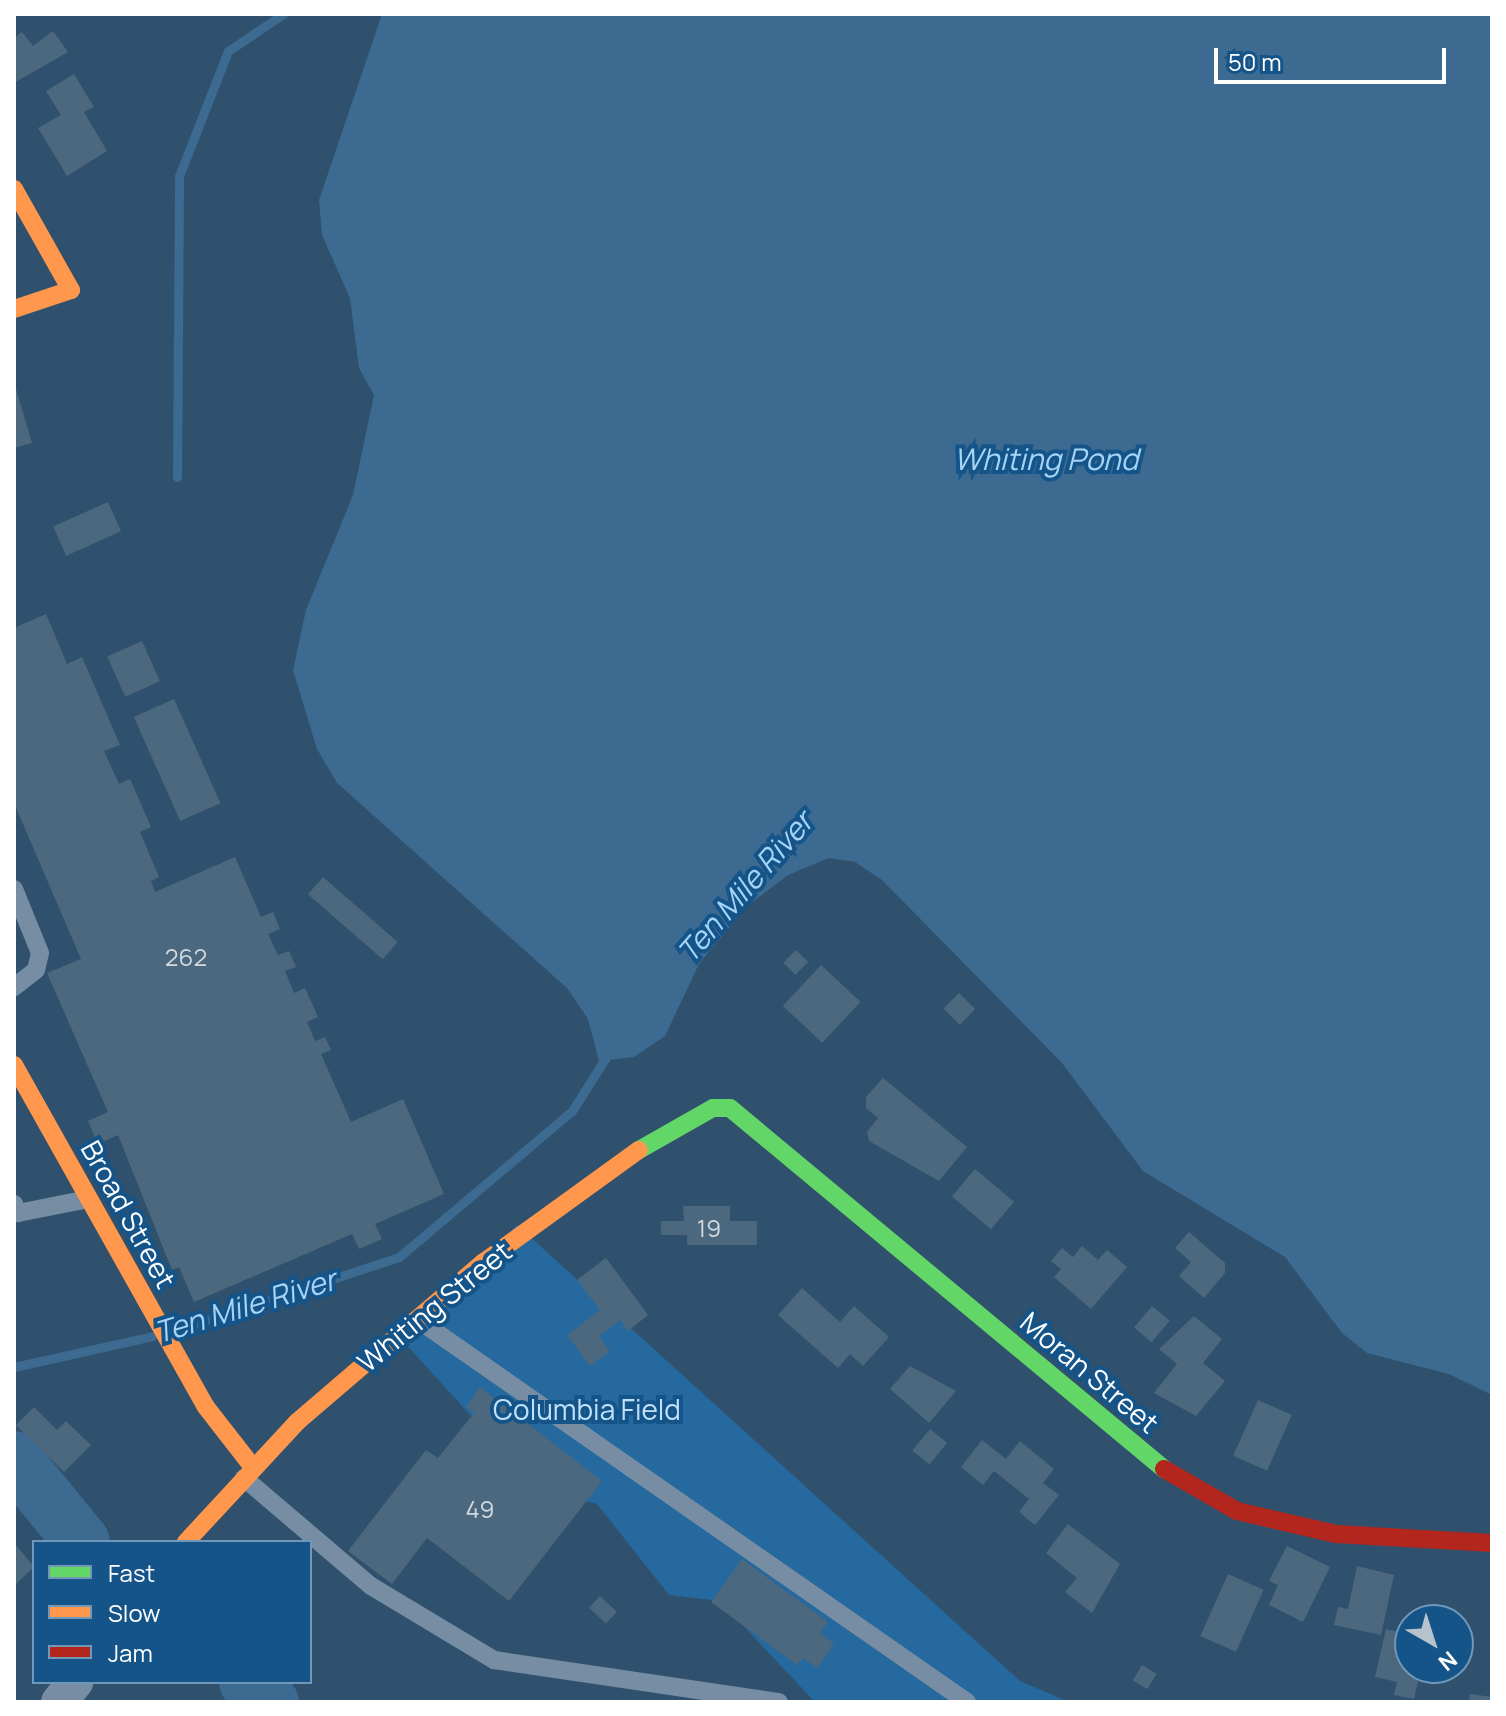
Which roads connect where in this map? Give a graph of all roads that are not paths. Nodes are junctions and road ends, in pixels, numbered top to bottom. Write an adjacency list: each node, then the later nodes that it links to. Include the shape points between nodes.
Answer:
1 (14, 189): 2 (street, via 71,290)
2 (14, 309)
3 (14, 889): 4 (lane, via 40,953 36,970)
4 (14, 987)
5 (14, 1065): 7 (street, Broad Street)
6 (713, 1108): 9 (street, Whiting Street, via 662,1133); 12 (street, Moran Street, via 730,1108 763,1128 1182,1484 1237,1511 1336,1534)
7 (88, 1199): 8 (lane); 10 (street, Broad Street)
8 (15, 1210)
9 (415, 1317): 10 (street, Whiting Street); 16 (lane)
10 (247, 1471): 11 (street, Whiting Street); 15 (lane, via 371,1586 494,1660)
11 (188, 1540)
12 (1492, 1543)
13 (73, 1684): 14 (street)
14 (59, 1702)
15 (779, 1702)
16 (967, 1702)

